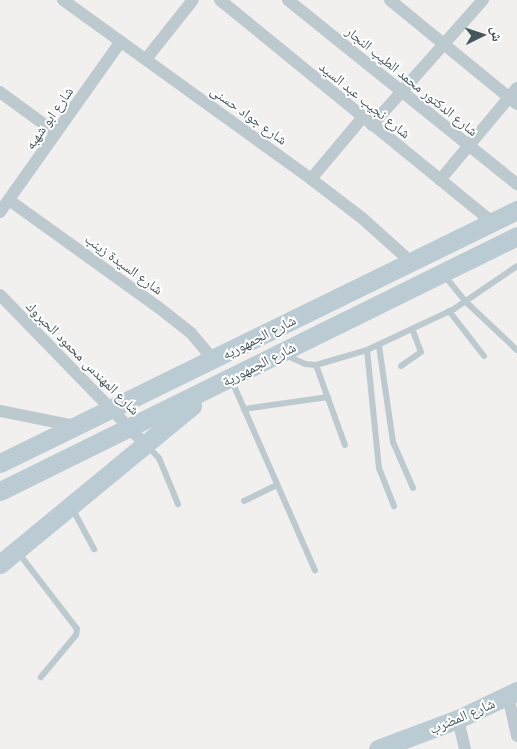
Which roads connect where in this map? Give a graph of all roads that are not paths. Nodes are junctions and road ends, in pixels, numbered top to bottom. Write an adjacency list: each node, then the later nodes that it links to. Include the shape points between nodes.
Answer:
1 (63, 0): 7 (street, شارع جواد حسنى)
2 (193, 0): 9 (street)
3 (220, 0): 13 (street, شارع نجيب عبد السيد)
4 (288, 0): 11 (street, شارع الدكتور محمد الطيب النجار)
5 (390, 0): 8 (street)
6 (483, 0): 8 (street)
7 (122, 41): 9 (street, شارع جواد حسنى); 14 (street, شارع ابو شهبه)
8 (444, 44): 11 (street); 12 (street)
9 (146, 59): 16 (street, شارع جواد حسنى)
10 (0, 92): 14 (street)
11 (402, 92): 13 (street); 15 (street, شارع الدكتور محمد الطيب النجار)
12 (514, 97): 15 (street)
13 (368, 121): 16 (street); 17 (street, شارع نجيب عبد السيد)
14 (56, 133): 19 (street, شارع ابو شهبه)
15 (469, 146): 17 (street); 18 (street, شارع الدكتور محمد الطيب النجار)
16 (311, 179): 24 (street, شارع جواد حسنى)
17 (440, 180): 22 (street, شارع نجيب عبد السيد)
18 (517, 184)
19 (9, 200): 21 (street, شارع ابو شهبه); 37 (street, شارع السيدة زينب, via 191,332)
20 (517, 210): 22 (main road, شارع الجمهوريه)
21 (0, 212)
22 (492, 222): 24 (main road, شارع الجمهوريه)
23 (517, 236): 26 (main road, شارع الجمهورية)
24 (410, 261): 31 (main road, شارع الجمهوريه)
25 (517, 266): 28 (lane)
26 (442, 272): 28 (lane); 35 (main road, شارع الجمهورية)
27 (0, 296): 42 (street, شارع المهندس محمود الحبروك)
28 (466, 302): 29 (lane); 34 (lane)
29 (449, 312): 30 (lane); 36 (lane)
30 (413, 331): 32 (lane); 39 (lane, via 421,352)
31 (269, 332): 35 (main road); 37 (main road, شارع الجمهوريه)
32 (379, 346): 33 (lane); 51 (lane, via 393,442)
33 (367, 350): 38 (lane); 56 (lane, via 379,468)
34 (517, 350)
35 (281, 352): 38 (lane, via 305,364); 40 (main road, شارع الجمهورية)
36 (484, 356)
37 (214, 360): 42 (main road, شارع الجمهوريه)
38 (316, 365): 41 (lane)
39 (401, 366)
40 (225, 381): 43 (lane); 46 (main road, شارع الجمهورية); 47 (main road)
41 (328, 397): 43 (lane); 48 (lane)
42 (113, 408): 45 (main road, شارع الجمهوريه); 46 (street, شارع المهندس محمود الحبروك)
43 (244, 410): 50 (lane)
44 (0, 411): 45 (street)
45 (74, 426): 49 (main road, شارع الجمهوريه)
46 (130, 428): 47 (street, شارع المهندس محمود الحبروك); 52 (main road, شارع الجمهورية)
47 (144, 443): 54 (lane, via 159,458); 55 (main road)
48 (344, 445)
49 (0, 463)
50 (277, 485): 53 (lane); 60 (lane)
51 (413, 488)
52 (0, 491)
53 (244, 501)
54 (178, 504)
55 (70, 505): 57 (lane); 58 (main road)
56 (394, 506)
57 (94, 549)
58 (16, 550): 59 (main road); 61 (lane, via 77,629 76,635)
59 (0, 564)
60 (315, 570)
61 (41, 677)
62 (513, 700): 63 (main road, شارع المضرب); 64 (street)
63 (458, 719): 65 (main road, شارع المضرب); 67 (street)
64 (517, 736)
65 (399, 745): 66 (main road, شارع المضرب)
66 (378, 749)
67 (465, 749)

